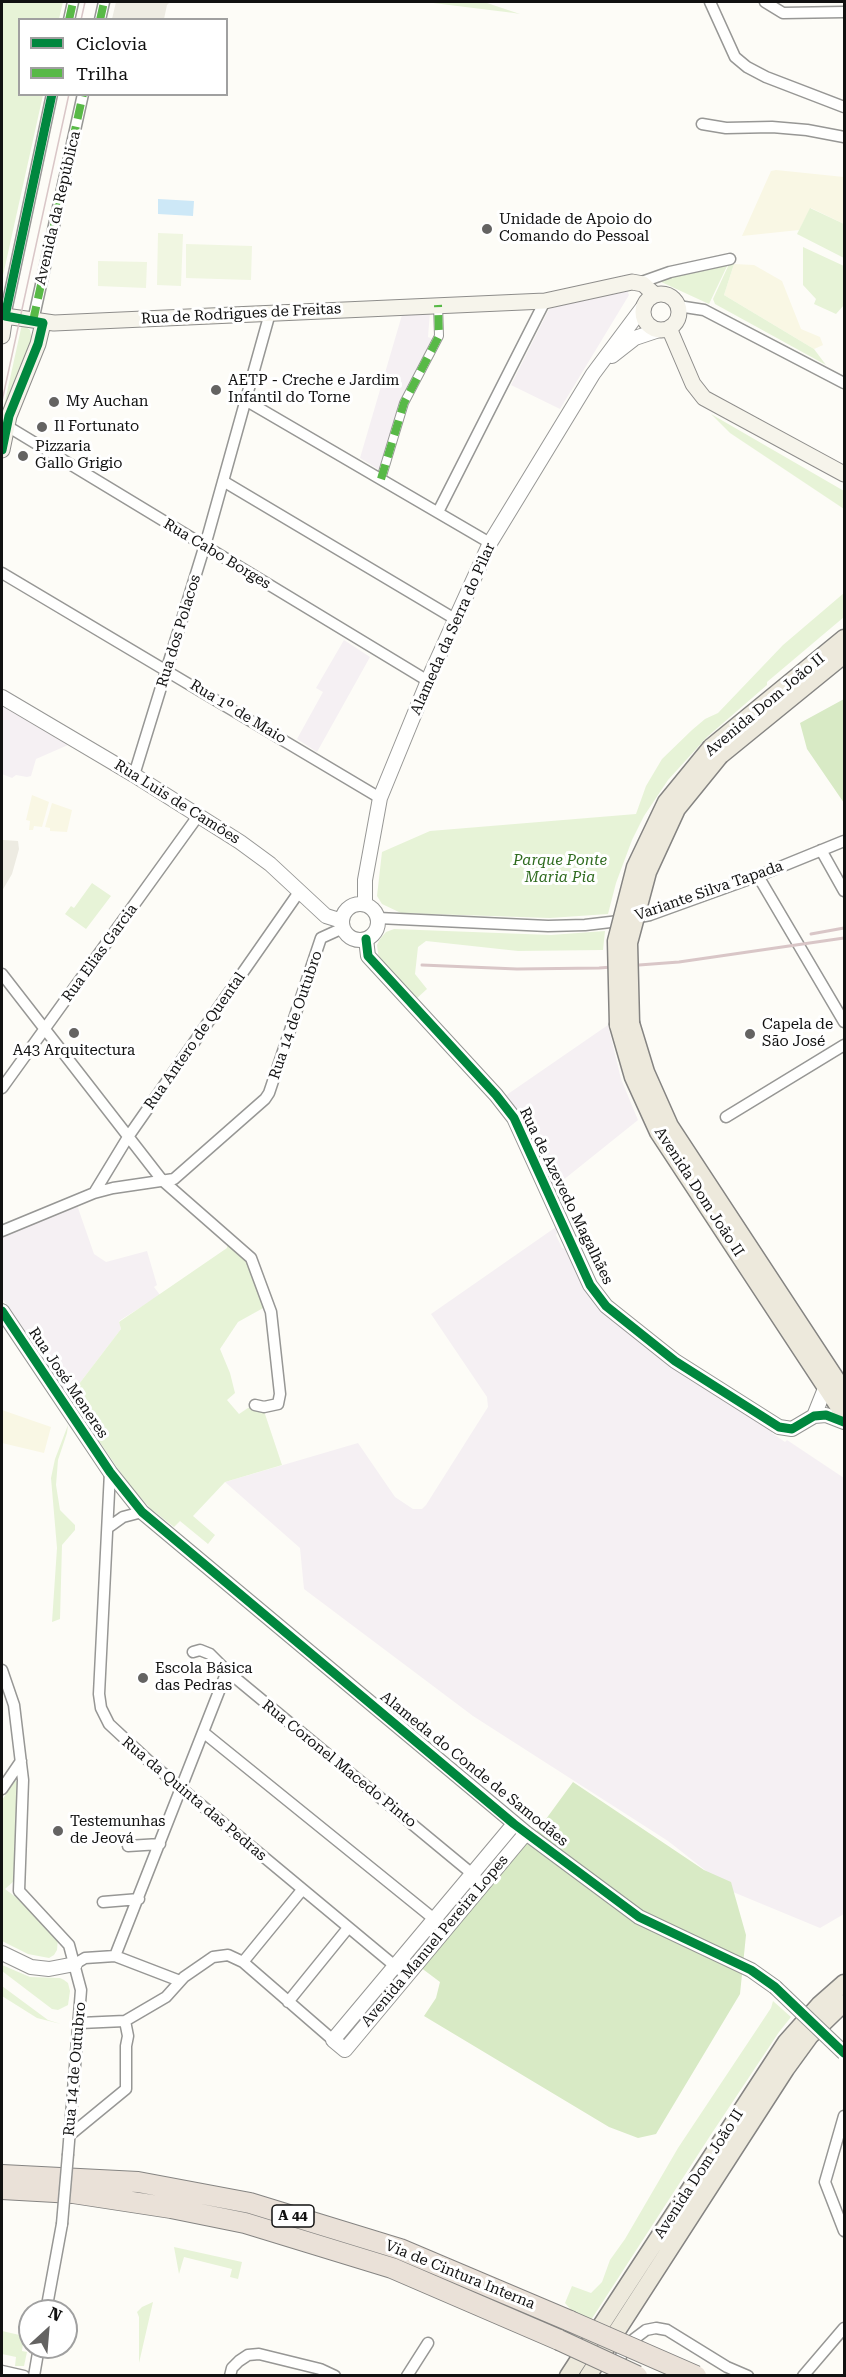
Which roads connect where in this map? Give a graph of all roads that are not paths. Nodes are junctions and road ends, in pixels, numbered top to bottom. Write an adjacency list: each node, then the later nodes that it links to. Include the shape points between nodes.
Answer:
1 (73, 2): 6 (street)
2 (104, 2): 7 (street)
3 (710, 2): 10 (street, via 735,57 747,67)
4 (765, 2): 5 (street, via 783,13)
5 (844, 12)
6 (69, 18)
7 (100, 18)
8 (52, 96): 21 (street, Avenida da República)
9 (83, 96): 22 (street, Avenida da República)
10 (844, 107)
11 (702, 124): 12 (street, via 772,127)
12 (844, 137)
13 (729, 259): 14 (street, Rua de Rodrigues de Freitas)
14 (639, 283): 15 (main road); 16 (main road, Rua de Rodrigues de Freitas)
15 (655, 295): 18 (main road, via 666,294); 19 (main road)
16 (545, 301): 17 (main road, Rua de Rodrigues de Freitas); 33 (street)
17 (438, 305): 20 (main road, Rua de Rodrigues de Freitas); 31 (street, via 439,336 404,403)
18 (678, 306): 23 (main road, via 679,317); 26 (street, via 704,310)
19 (643, 307): 23 (main road, via 648,324); 25 (street, Alameda da Serra do Pilar)
20 (270, 313): 22 (main road, Rua de Rodrigues de Freitas); 27 (street, Rua dos Polacos)
21 (3, 315): 22 (main road); 24 (main road, Avenida da República)
22 (38, 322): 28 (main road, Avenida da República, via 38,344)
23 (664, 329): 25 (street, Alameda da Serra do Pilar, via 635,338); 30 (main road, via 704,398)
24 (2, 336)
25 (593, 374): 34 (street, Alameda da Serra do Pilar)
26 (844, 383)
27 (245, 400): 31 (street); 32 (street, Rua dos Polacos)
28 (4, 424): 29 (main road, Avenida da República); 35 (street, Rua Cabo Borges)
29 (2, 450)
30 (844, 474)
31 (381, 479): 33 (street)
32 (224, 481): 35 (street, Rua dos Polacos); 37 (street)
33 (438, 512): 34 (street)
34 (490, 543): 37 (street, Alameda da Serra do Pilar)
35 (204, 547): 40 (street, Rua dos Polacos); 41 (street, Rua Cabo Borges)
36 (2, 573): 40 (street, Rua 1º de Maio)
37 (455, 619): 41 (street, Alameda da Serra do Pilar)
38 (844, 638): 43 (main road, Avenida Dom João II)
39 (844, 655): 43 (main road, Avenida Dom João II)
40 (166, 670): 44 (street, Rua dos Polacos); 45 (street, Rua 1º de Maio)
41 (428, 681): 45 (street, Alameda da Serra do Pilar)
42 (2, 697): 44 (street, Rua Luis de Camões)
43 (716, 752): 58 (main road, Avenida Dom João II, bridge, via 677,809 648,872 629,943)
44 (134, 775): 46 (street, Rua Luis de Camões)
45 (380, 798): 52 (street, Alameda da Serra do Pilar, via 365,880)
46 (198, 816): 51 (street, Rua Luis de Camões, via 256,853); 59 (street, Rua Elias Garcia)
47 (844, 841): 48 (street, Variante Silva Tapada)
48 (821, 850): 49 (street, Variante Silva Tapada); 50 (street)
49 (758, 876): 53 (street, Variante Silva Tapada, via 650,915 585,925); 57 (street)
50 (844, 891)
51 (299, 892): 54 (street, Rua Luis de Camões, via 326,916); 63 (street, Rua Antero de Quental)
52 (365, 904): 53 (street, via 374,909); 54 (street, via 349,906)
53 (378, 918): 55 (street, via 377,928)
54 (342, 924): 55 (street, via 350,937); 64 (street, Rua 14 de Outubro, via 321,938 269,1093 174,1179)
55 (366, 939): 72 (street, Rua de Azevedo Magalhães, via 368,956 514,1118 590,1286 606,1306 675,1361 778,1427 792,1430)
56 (2, 974): 59 (street)
57 (844, 1022)
58 (625, 1024): 68 (main road, Avenida Dom João II, via 633,1077 658,1132); 69 (main road, Avenida Dom João II, via 670,1126)
59 (44, 1031): 61 (street, Rua Elias Garcia); 63 (street)
60 (844, 1045): 62 (street)
61 (2, 1088)
62 (726, 1117)
63 (128, 1137): 64 (street); 65 (street, Rua Antero de Quental)
64 (162, 1180): 65 (street, Rua 14 de Outubro); 70 (street, via 251,1258 271,1312 280,1394 278,1404)
65 (94, 1193): 66 (street, Rua 14 de Outubro)
66 (2, 1231)
67 (2, 1311): 74 (street, Rua José Meneres)
68 (825, 1386): 71 (main road, Avenida Dom João II); 72 (street)
69 (844, 1391)
70 (255, 1405)
71 (844, 1415)
72 (814, 1416): 73 (street, via 826,1415)
73 (844, 1422)
74 (110, 1472): 75 (street, Alameda do Conde de Samodães); 76 (street, Rua da Quinta das Pedras)
75 (142, 1512): 76 (street, via 123,1517); 85 (street, Alameda do Conde de Samodães)
76 (109, 1527): 83 (street, Rua da Quinta das Pedras, via 101,1708 109,1724 123,1738)
77 (193, 1652): 79 (street, Rua Coronel Macedo Pinto, via 210,1654)
78 (2, 1670): 80 (street, Rua 14 de Outubro)
79 (227, 1671): 81 (street); 89 (street, Rua Coronel Macedo Pinto)
80 (7, 1697): 82 (street, Rua 14 de Outubro)
81 (203, 1732): 83 (street); 94 (street)
82 (21, 1761): 84 (street); 100 (street, Rua 14 de Outubro, via 20,1891 69,1945)
83 (182, 1788): 87 (street); 91 (street, Rua da Quinta das Pedras)
84 (2, 1789)
85 (514, 1824): 86 (street, Alameda do Conde de Samodães); 89 (street, Avenida Manuel Pereira Lopes)
86 (526, 1833): 90 (street, Avenida Manuel Pereira Lopes); 110 (street, Alameda do Conde de Samodães, bridge, via 639,1917 752,1970)
87 (160, 1844): 88 (street); 92 (street)
88 (128, 1846)
89 (472, 1873): 90 (street, Rua Coronel Macedo Pinto); 94 (street, Avenida Manuel Pereira Lopes)
90 (484, 1883): 96 (street, Avenida Manuel Pereira Lopes)
91 (302, 1890): 95 (street, Rua da Quinta das Pedras); 99 (street)
92 (139, 1899): 93 (street); 98 (street)
93 (103, 1902)
94 (434, 1918): 96 (street); 101 (street, Avenida Manuel Pereira Lopes)
95 (348, 1928): 101 (street, Rua da Quinta das Pedras); 105 (street)
96 (446, 1929): 102 (street, Avenida Manuel Pereira Lopes)
97 (2, 1953): 100 (street, via 31,1967 49,1969)
98 (115, 1956): 100 (street, via 85,1958); 103 (street)
99 (243, 1962): 103 (street, via 228,1955 213,1957); 105 (street)
100 (75, 1964): 108 (street, Rua 14 de Outubro, via 81,1990)
101 (394, 1965): 102 (street, Rua da Quinta das Pedras); 109 (street, Avenida Manuel Pereira Lopes)
102 (407, 1976): 109 (street, Avenida Manuel Pereira Lopes, via 345,2050)
103 (180, 1981): 107 (street, via 166,1997)
104 (844, 1983): 130 (main road, Avenida Dom João II, via 786,2042)
105 (288, 2002): 109 (street)
106 (844, 2003): 131 (main road, Avenida Dom João II, via 810,2036 786,2070)
107 (125, 2021): 108 (street); 112 (street, via 126,2089)
108 (80, 2023): 112 (street, Rua 14 de Outubro)
109 (333, 2040)
110 (844, 2053)
111 (844, 2116): 119 (street, via 825,2182)
112 (70, 2135): 120 (street, Rua 14 de Outubro, bridge, via 62,2224)
113 (2, 2166): 115 (highway)
114 (2, 2175): 115 (highway, Via de Cintura Interna / A 44)
115 (138, 2182): 134 (highway, Via de Cintura Interna / A 44, bridge, via 250,2203 400,2248)
116 (2, 2189): 117 (highway, Via de Cintura Interna / A 44)
117 (73, 2193): 118 (highway, via 54,2199); 133 (highway, Via de Cintura Interna / A 44, bridge, via 245,2223 392,2268)
118 (2, 2202)
119 (844, 2231)
120 (48, 2299)
121 (844, 2328): 136 (street)
122 (428, 2343): 129 (street)
123 (37, 2359): 126 (street)
124 (2, 2371): 125 (street)
125 (24, 2376)
126 (34, 2376)
127 (230, 2376): 128 (street, via 239,2361 248,2355 259,2355 320,2368)
128 (335, 2376)
129 (407, 2376)
130 (568, 2376)
131 (588, 2376)
132 (614, 2376): 135 (street, via 622,2354 634,2339 657,2328)
133 (637, 2376)
134 (696, 2376)
135 (748, 2376)
136 (803, 2376)

